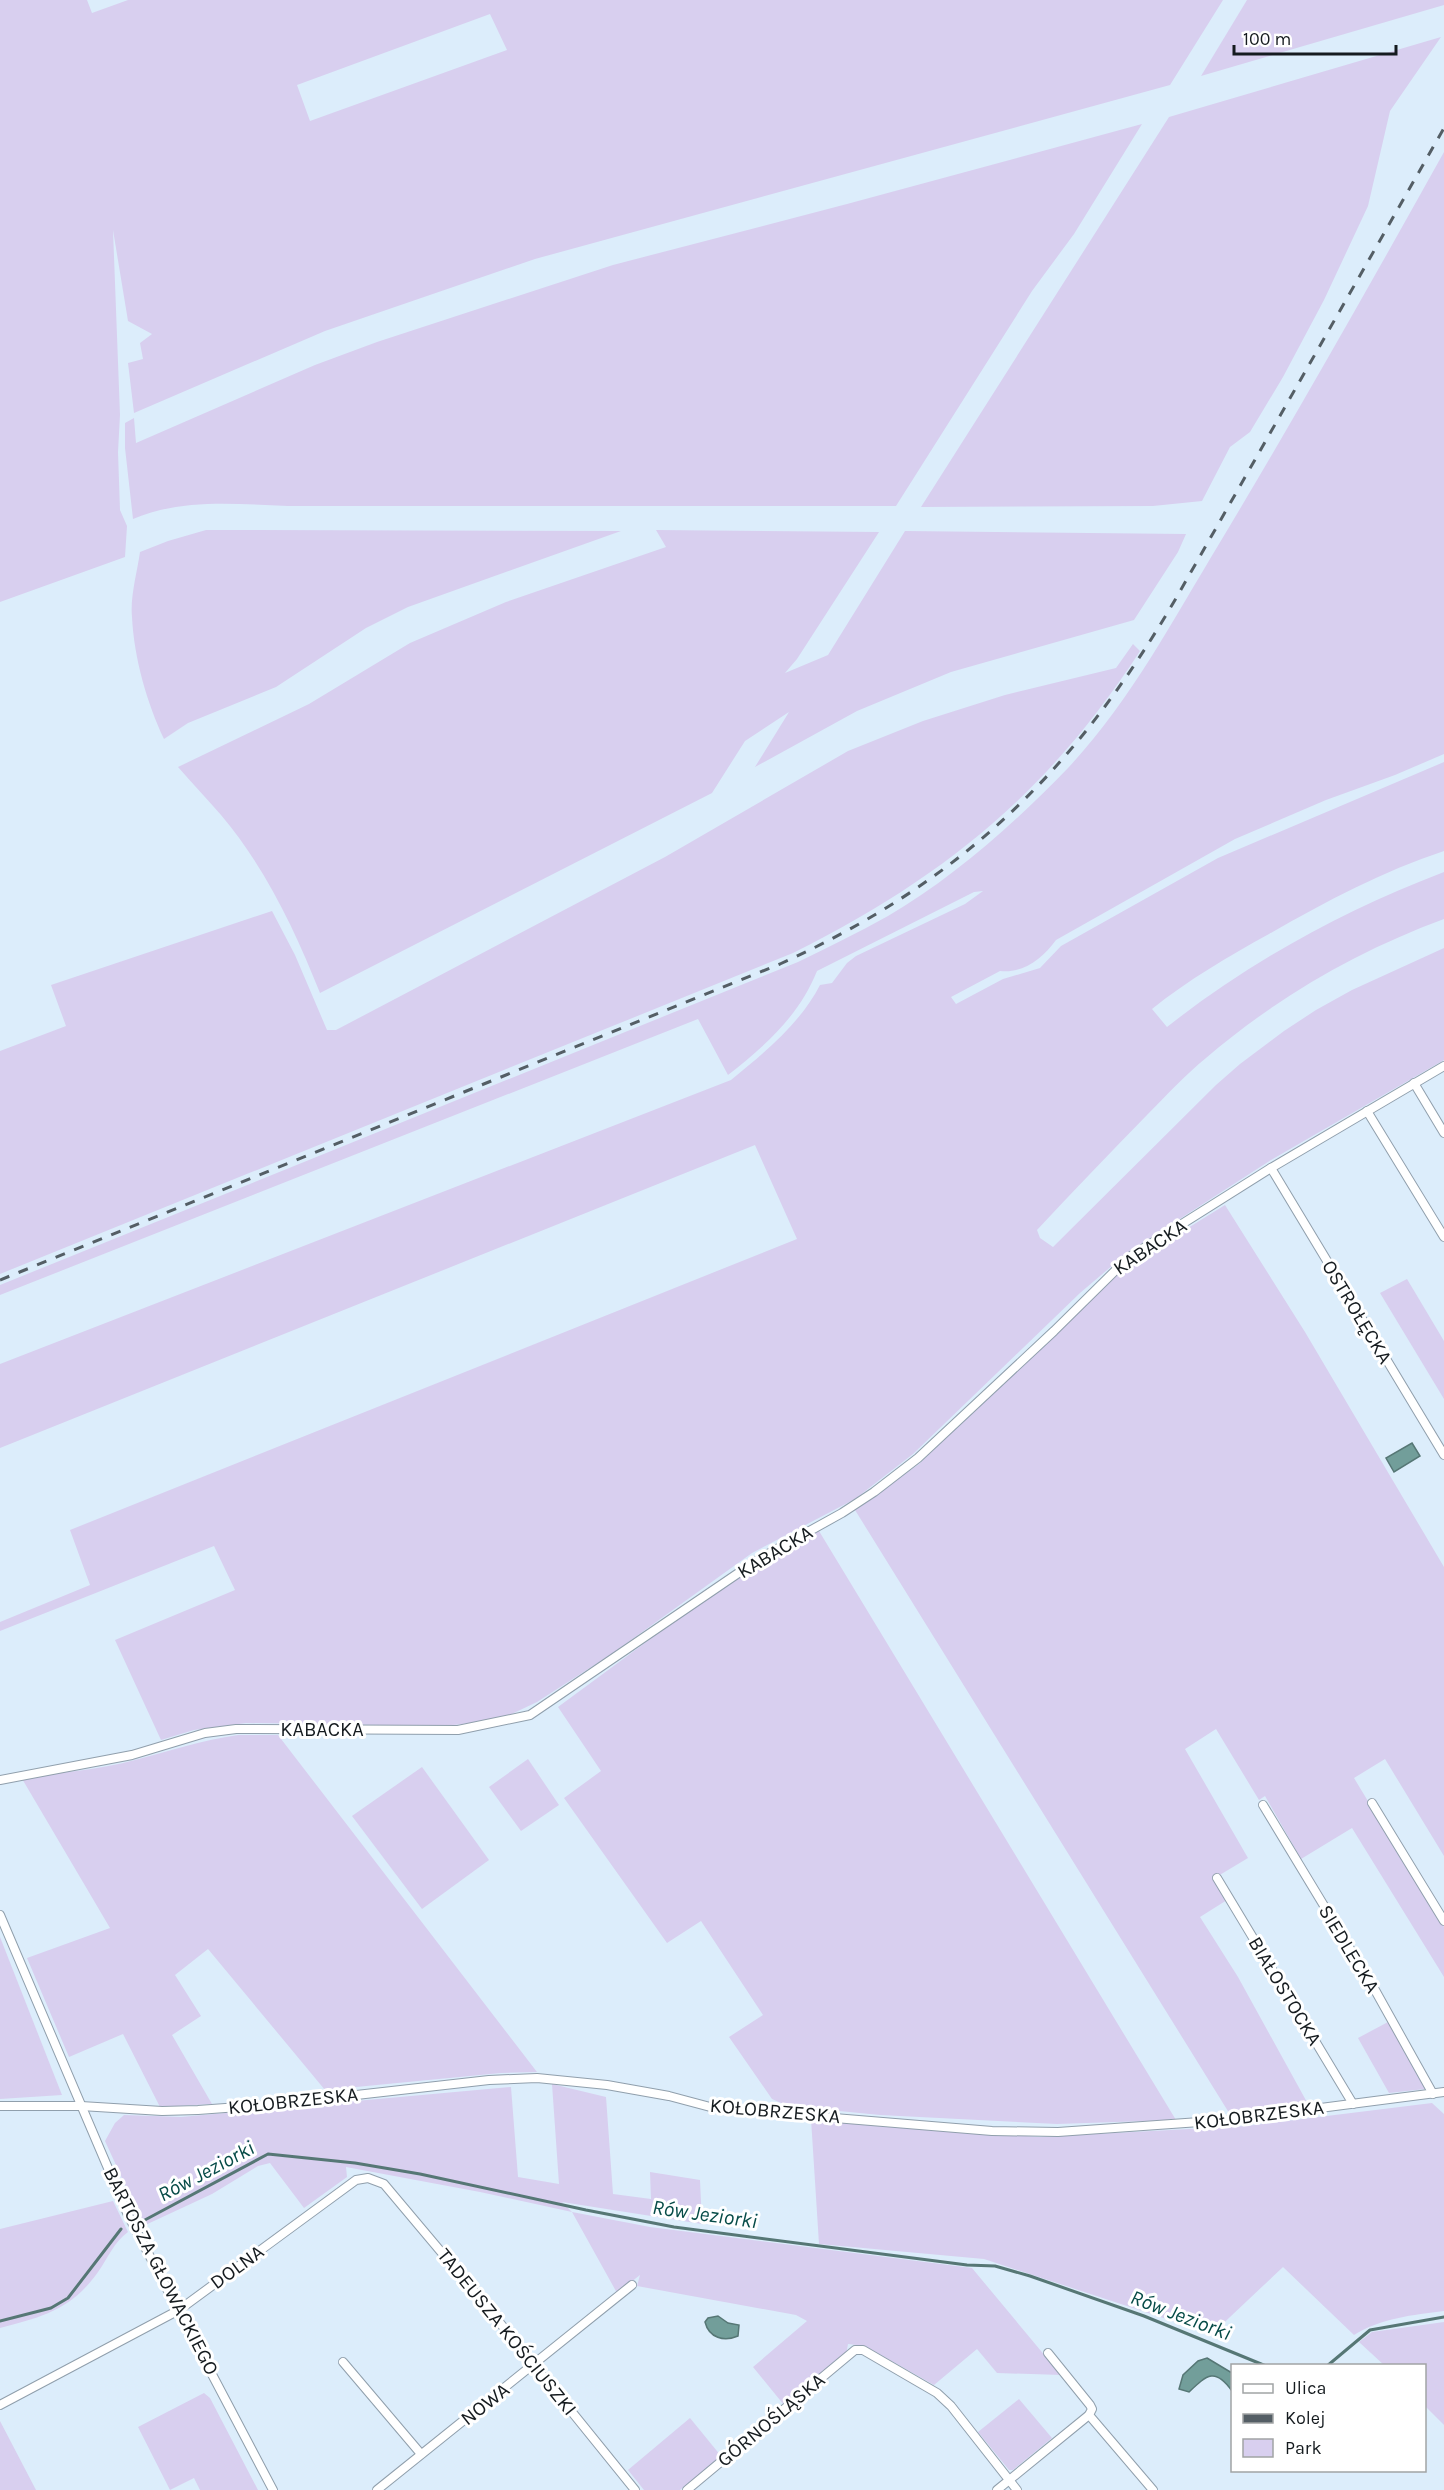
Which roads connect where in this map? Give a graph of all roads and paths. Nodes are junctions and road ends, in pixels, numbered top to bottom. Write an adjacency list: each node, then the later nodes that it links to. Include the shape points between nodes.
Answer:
1 (1444, 1066): 2 (street, KABACKA)
2 (1414, 1083): 3 (street, KABACKA); 4 (street)
3 (1367, 1111): 5 (street, KABACKA); 6 (street)
4 (1444, 1133)
5 (1271, 1168): 7 (street, OSTROŁĘCKA); 8 (street, KABACKA, via 1128,1258 925,1451 874,1492 759,1559 530,1715 458,1730 236,1729 205,1733 132,1755)
6 (1444, 1238)
7 (1444, 1455)
8 (0, 1780)
9 (1372, 1803): 13 (street)
10 (1263, 1805): 15 (street, SIEDLECKA, via 1375,1990)
11 (1217, 1878): 16 (street, BIAŁOSTOCKA)
12 (0, 1915): 18 (street, BARTOSZA GŁOWACKIEGO)
13 (1444, 1921)
14 (1444, 2092): 15 (street, KOŁOBRZESKA)
15 (1432, 2094): 16 (street, KOŁOBRZESKA)
16 (1353, 2104): 18 (street, KOŁOBRZESKA, via 1228,2120 1058,2132 992,2131 714,2108 607,2085 537,2078 268,2106 142,2111)
17 (0, 2106): 18 (street, KOŁOBRZESKA)
18 (81, 2106): 21 (street, BARTOSZA GŁOWACKIEGO, via 128,2216)
19 (374, 2179): 21 (street, DOLNA, via 356,2180); 24 (street, TADEUSZA KOŚCIUSZKI, via 384,2184)
20 (632, 2285): 24 (street, NOWA)
21 (179, 2310): 25 (street, DOLNA); 29 (street, BARTOSZA GŁOWACKIEGO)
22 (1048, 2353): 26 (street, via 1090,2405)
23 (344, 2362): 27 (street)
24 (533, 2365): 27 (street, NOWA); 31 (street, TADEUSZA KOŚCIUSZKI)
25 (0, 2405)
26 (1089, 2415): 28 (street); 35 (street)
27 (421, 2454): 30 (street, NOWA)
28 (1009, 2480): 32 (street, GÓRNOŚLĄSKA, via 937,2393 870,2352 855,2350); 33 (street); 34 (street)
29 (273, 2490)
30 (377, 2490)
31 (635, 2490)
32 (687, 2490)
33 (997, 2490)
34 (1017, 2490)
35 (1153, 2490)

